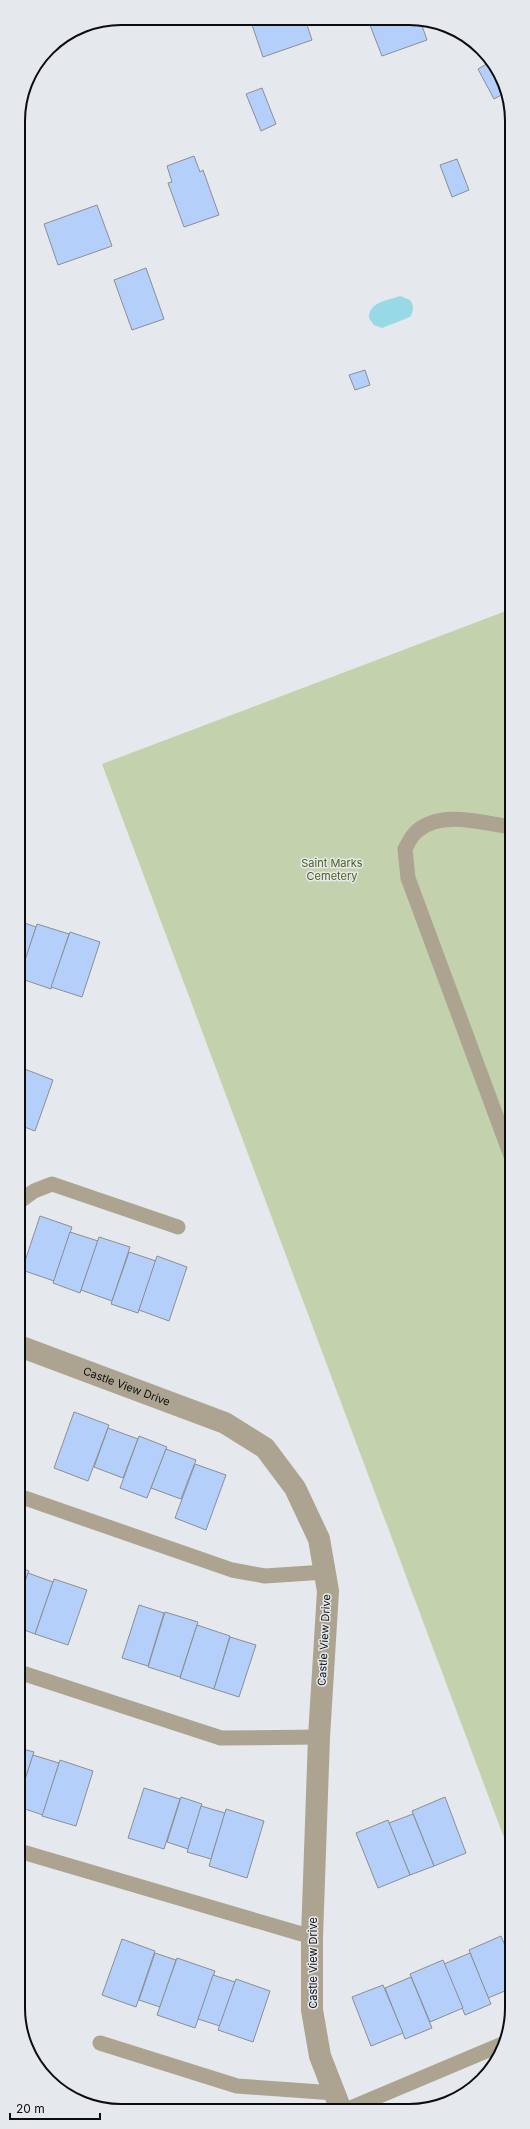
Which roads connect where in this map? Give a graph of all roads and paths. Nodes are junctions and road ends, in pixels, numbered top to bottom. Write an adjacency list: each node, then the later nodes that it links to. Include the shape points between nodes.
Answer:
1 (505, 826): 2 (lane, via 454,820 434,821 416,832 405,849 408,878)
2 (505, 1137)
3 (25, 1198): 4 (lane, via 52,1184)
4 (178, 1227)
5 (25, 1348): 7 (street, Castle View Drive, via 225,1423 265,1448 295,1488 319,1539)
6 (25, 1498): 7 (lane, via 232,1570 265,1576)
7 (325, 1572): 9 (street, Castle View Drive, via 328,1591)
8 (25, 1674): 9 (lane, via 221,1738)
9 (318, 1737): 11 (street, Castle View Drive)
10 (25, 1854): 11 (lane)
11 (312, 1937): 14 (street, Castle View Drive, via 312,2010 320,2056)
12 (100, 2043): 14 (lane, via 237,2086)
13 (497, 2046): 14 (lane)
14 (340, 2104)

